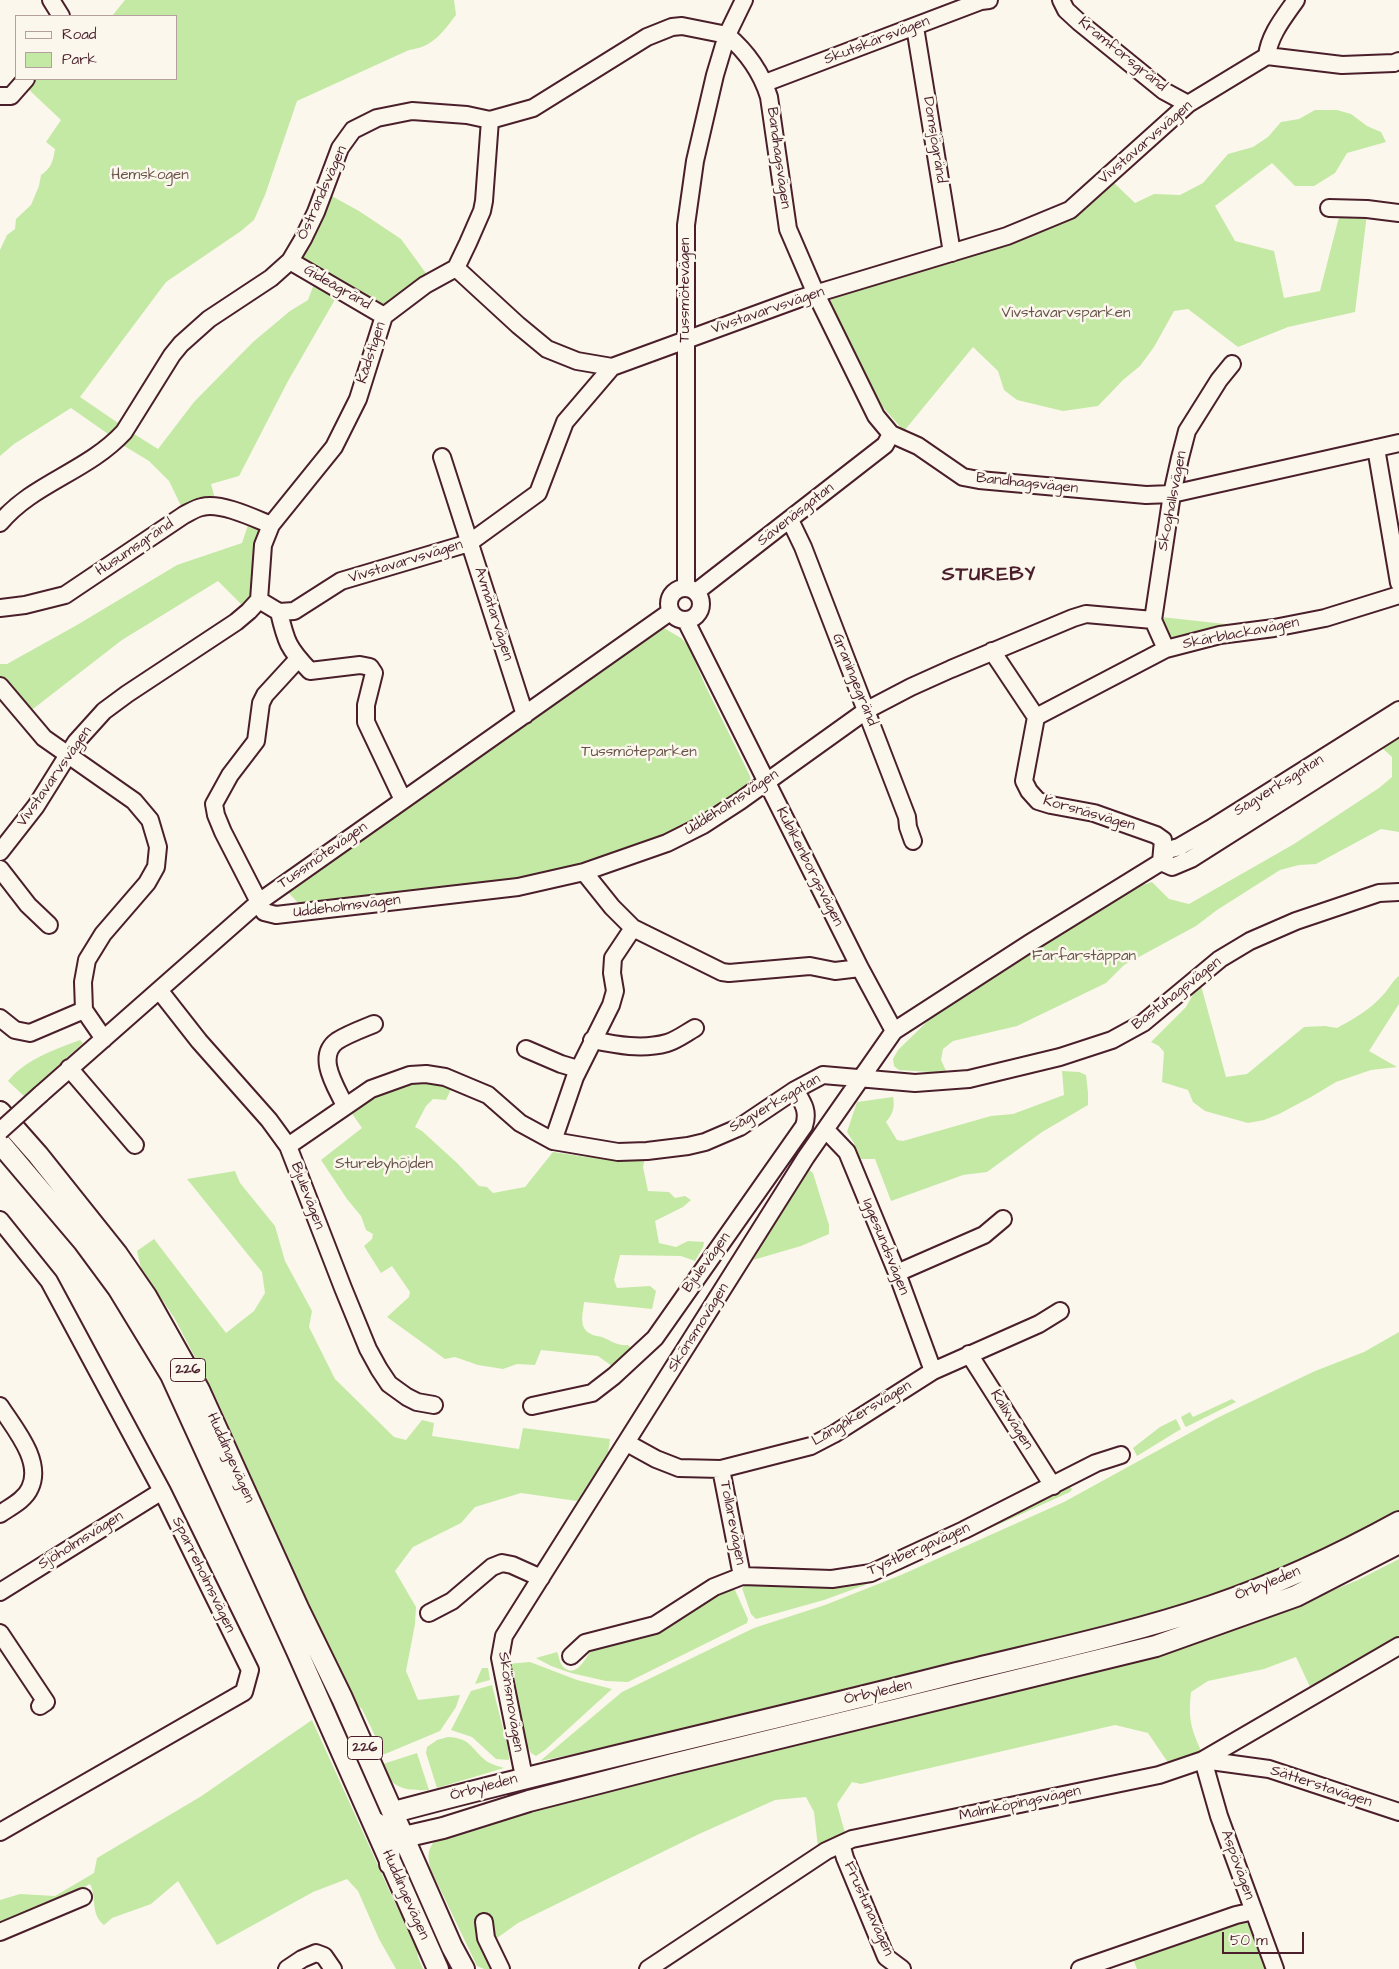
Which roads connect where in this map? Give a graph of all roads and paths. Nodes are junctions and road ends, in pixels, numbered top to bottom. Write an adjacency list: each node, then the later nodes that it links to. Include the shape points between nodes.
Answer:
1 (51, 0): 6 (street)
2 (744, 0): 8 (street, Tussmötevägen)
3 (989, 0): 7 (street, Skutskärsvägen)
4 (1061, 0): 14 (street, Kramforsgränd, via 1079,22 1164,91)
5 (1296, 0): 9 (street, via 1279,24)
6 (60, 15)
7 (915, 27): 12 (street, Skutskärsvägen); 18 (street, Domsjögränd)
8 (727, 35): 12 (street, Bandhagsvägen, via 748,56); 15 (street, Östrandsvägen, via 672,27 647,36 533,108); 23 (street, Tussmötevägen, via 711,89 690,190 686,225)
9 (1267, 56): 10 (street, via 1342,65); 14 (street, Vivstavarvsvägen)
10 (1397, 65)
11 (25, 80): 13 (street)
12 (765, 83): 21 (street, Bandhagsvägen, via 788,229)
13 (5, 96)
14 (1188, 104): 18 (street, Vivstavarvsvägen, via 1070,210 1007,236)
15 (490, 120): 19 (street, Östrandsvägen, via 412,111 377,118 354,130 340,148 316,212); 20 (street, via 482,211)
16 (1329, 208): 17 (street)
17 (1399, 213)
18 (952, 252): 21 (street, Vivstavarvsvägen)
19 (290, 261): 22 (street, Gideågränd); 32 (street, Östrandsvägen, via 271,278 209,319 181,344 124,432 114,442 88,463 20,502)
20 (456, 268): 22 (street, Kådstigen, via 425,285); 25 (street, via 547,349 577,361)
21 (816, 294): 23 (street, Vivstavarvsvägen); 26 (street, Bandhagsvägen, via 876,416)
22 (384, 316): 33 (street, Kådstigen, via 358,400 334,447)
23 (686, 340): 25 (street, Vivstavarvsvägen); 36 (street, Tussmötevägen)
24 (1232, 364): 30 (street, Skoghallsvägen, via 1187,431)
25 (612, 367): 34 (street, Vivstavarvsvägen, via 565,422 538,493)
26 (891, 434): 30 (street, Bandhagsvägen, via 918,446 963,477 1146,495); 31 (street, Sävenäsgatan, via 885,446)
27 (1399, 443): 28 (street, Bandhagsvägen)
28 (1376, 448): 30 (street, Bandhagsvägen); 35 (street)
29 (442, 457): 34 (street, Avmätarvägen)
30 (1172, 494): 42 (street, Skoghallsvägen)
31 (790, 520): 36 (street, Sävenäsgatan); 48 (street, Graningegränd)
32 (0, 524)
33 (271, 525): 38 (street, Kådstigen, via 263,545); 39 (street, Husumsgränd, via 214,506 203,507 184,515 65,595)
34 (470, 543): 40 (street, Vivstavarvsvägen, via 342,581 294,611); 50 (street, Avmätarvägen)
35 (1399, 583)
36 (691, 590): 41 (street, via 677,590 672,594 668,601); 43 (street, via 701,601 700,609 697,616)
37 (1399, 595): 44 (street, Skärblackavägen, via 1325,618 1220,635)
38 (259, 600): 40 (street); 53 (street, Vivstavarvsvägen, via 236,622 104,711)
39 (0, 608)
40 (279, 612): 46 (street, via 286,640)
41 (670, 612): 43 (street); 50 (street, Tussmötevägen)
42 (1153, 620): 44 (street); 45 (street, Uddeholmsvägen, via 1086,614)
43 (686, 621): 54 (street, Kubikenborgsvägen)
44 (1166, 649): 51 (street, Skärblackavägen)
45 (992, 652): 48 (street, Uddeholmsvägen); 51 (street)
46 (298, 659): 55 (street, via 310,670 370,667 374,673 366,705 366,722); 62 (street, via 265,695 256,741 230,775 214,804 223,832)
47 (0, 686): 53 (street, via 44,738)
48 (867, 710): 54 (street, Uddeholmsvägen); 56 (street, Graningegränd)
49 (1399, 710): 58 (street, Sågverksgatan, via 1210,829 1168,850)
50 (525, 715): 55 (street, Tussmötevägen)
51 (1036, 717): 58 (street, Korsnäsvägen, via 1024,781 1029,791 1038,801 1094,813 1156,835 1163,840)
52 (1399, 727): 58 (street, Sågverksgatan, via 1191,859 1172,867)
53 (67, 755): 57 (street, Vivstavarvsvägen, via 36,806); 67 (street, via 134,801 150,820 158,846 156,867 147,883 103,934 87,960 82,982)
54 (766, 782): 60 (street, Uddeholmsvägen, via 703,825 667,843); 65 (street, Kubikenborgsvägen)
55 (403, 800): 62 (street, Tussmötevägen)
56 (913, 841)
57 (0, 852)
58 (1161, 862): 71 (street, Sågverksgatan)
59 (0, 869): 63 (street, via 28,905)
60 (584, 872): 62 (street, Uddeholmsvägen, via 518,887 276,915 264,912); 64 (street)
61 (1399, 892): 77 (street, Bastuhagsvägen, via 1379,893 1336,907 1250,941 1220,959 1143,1023 1112,1040 1060,1057 969,1079 915,1083)
62 (259, 902): 66 (street, Tussmötevägen)
63 (49, 925)
64 (633, 928): 65 (street, via 722,972 810,966 835,970); 73 (street, via 613,958 615,991)
65 (860, 968): 71 (street, Kubikenborgsvägen)
66 (159, 990): 72 (street, Tussmötevägen); 86 (street, Bjulevägen)
67 (84, 1010): 68 (street, via 30,1033 16,1030); 72 (street)
68 (0, 1018)
69 (374, 1024): 79 (street, via 336,1042 330,1050 327,1062 330,1074)
70 (695, 1028): 73 (street, via 668,1043 639,1047)
71 (894, 1031): 77 (street, Sågverksgatan)
72 (104, 1039): 75 (street, Tussmötevägen)
73 (592, 1040): 76 (street)
74 (526, 1049): 76 (street)
75 (69, 1068): 82 (street, Tussmötevägen, bridge); 85 (street)
76 (578, 1069): 83 (street)
77 (860, 1079): 78 (street, Sågverksgatan, via 823,1075); 81 (street, Skönsmovägen)
78 (795, 1090): 83 (street, Sågverksgatan, via 740,1127 688,1146 618,1152); 95 (street, Bjulevägen, via 807,1116 804,1126 655,1338 592,1393)
79 (345, 1106): 83 (street, Sågverksgatan, via 371,1089 410,1075 445,1077 488,1095 520,1123); 86 (street, Sågverksgatan)
80 (0, 1112): 117 (main road, Huddingevägen / 226, via 117,1254 170,1336 199,1390)
81 (826, 1130): 89 (street, Iggesundsvägen, via 847,1152); 96 (street, Skönsmovägen)
82 (0, 1131)
83 (553, 1141)
84 (0, 1143): 119 (main road, Huddingevägen / 226, via 84,1242 118,1288 171,1375)
85 (135, 1145)
86 (288, 1146): 93 (street, Bjulevägen, via 368,1349 379,1369 389,1384 407,1397)
87 (1003, 1219): 89 (street, via 984,1235)
88 (0, 1220): 100 (street, Sparreholmsvägen, via 49,1281)
89 (897, 1273): 92 (street, Iggesundsvägen)
90 (1060, 1311): 91 (street, Långåkersvägen, via 1039,1324)
91 (969, 1354): 92 (street, Långåkersvägen); 99 (street, Kalixvägen)
92 (933, 1371): 98 (street, Långåkersvägen, via 811,1446)
93 (434, 1405)
94 (0, 1406): 101 (street, via 30,1456 33,1471 30,1488 20,1500)
95 (532, 1406)
96 (627, 1443): 98 (street, Långåkersvägen, via 679,1468); 105 (street, Skönsmovägen)
97 (1121, 1455): 99 (street, Tystbergavägen, via 1096,1463)
98 (721, 1469): 104 (street, Tollarevägen)
99 (1053, 1486): 104 (street, Tystbergavägen, via 871,1573 832,1579)
100 (162, 1491): 106 (street, Sjöholmsvägen); 120 (street, Sparreholmsvägen, via 250,1670 244,1692)
101 (0, 1514)
102 (1399, 1522): 115 (main road, Örbyleden, via 1283,1580 1143,1627)
103 (1399, 1543): 116 (main road, Örbyleden, via 1296,1596 1156,1646)
104 (742, 1576): 110 (street, Tystbergavägen, via 714,1587 655,1625 584,1643)
105 (541, 1578): 107 (street, via 502,1563 492,1567 452,1602); 115 (street, Skönsmovägen, via 500,1647)
106 (0, 1592)
107 (429, 1613)
108 (0, 1633): 111 (street, via 46,1702)
109 (1399, 1646): 112 (street, Malmköpingsvägen)
110 (571, 1656)
111 (40, 1706)
112 (1242, 1738): 113 (street, Malmköpingsvägen); 114 (street)
113 (1203, 1760): 114 (street, Sätterstavägen); 122 (street, Malmköpingsvägen, via 1159,1775); 125 (street, Aspövägen, via 1219,1816)
114 (1242, 1765): 118 (street, Sätterstavägen, via 1269,1769)
115 (524, 1778): 116 (main road); 117 (main road, Örbyleden)
116 (529, 1801): 121 (main road, Örbyleden, via 443,1828)
117 (394, 1812): 121 (main road, Huddingevägen / 226)
118 (1399, 1812)
119 (373, 1821): 121 (main road, Huddingevägen); 123 (main road, Huddingevägen / 226)
120 (0, 1832)
121 (398, 1835): 123 (main road, via 389,1848); 131 (main road, Huddingevägen / 226)
122 (841, 1844): 133 (street, Malmköpingsvägen, via 800,1867); 134 (street, Frustunavägen, via 886,1957)
123 (390, 1864): 130 (main road, Huddingevägen / 226)
124 (83, 1897): 127 (street)
125 (1254, 1911): 135 (street); 136 (street, Aspövägen)
126 (484, 1922): 132 (street, via 486,1938)
127 (0, 1932)
128 (287, 1969): 129 (street, via 316,1953 324,1956)
129 (333, 1969)
130 (438, 1969)
131 (464, 1969)
132 (500, 1969)
133 (648, 1969)
134 (902, 1969)
135 (1080, 1969)
136 (1275, 1969)

